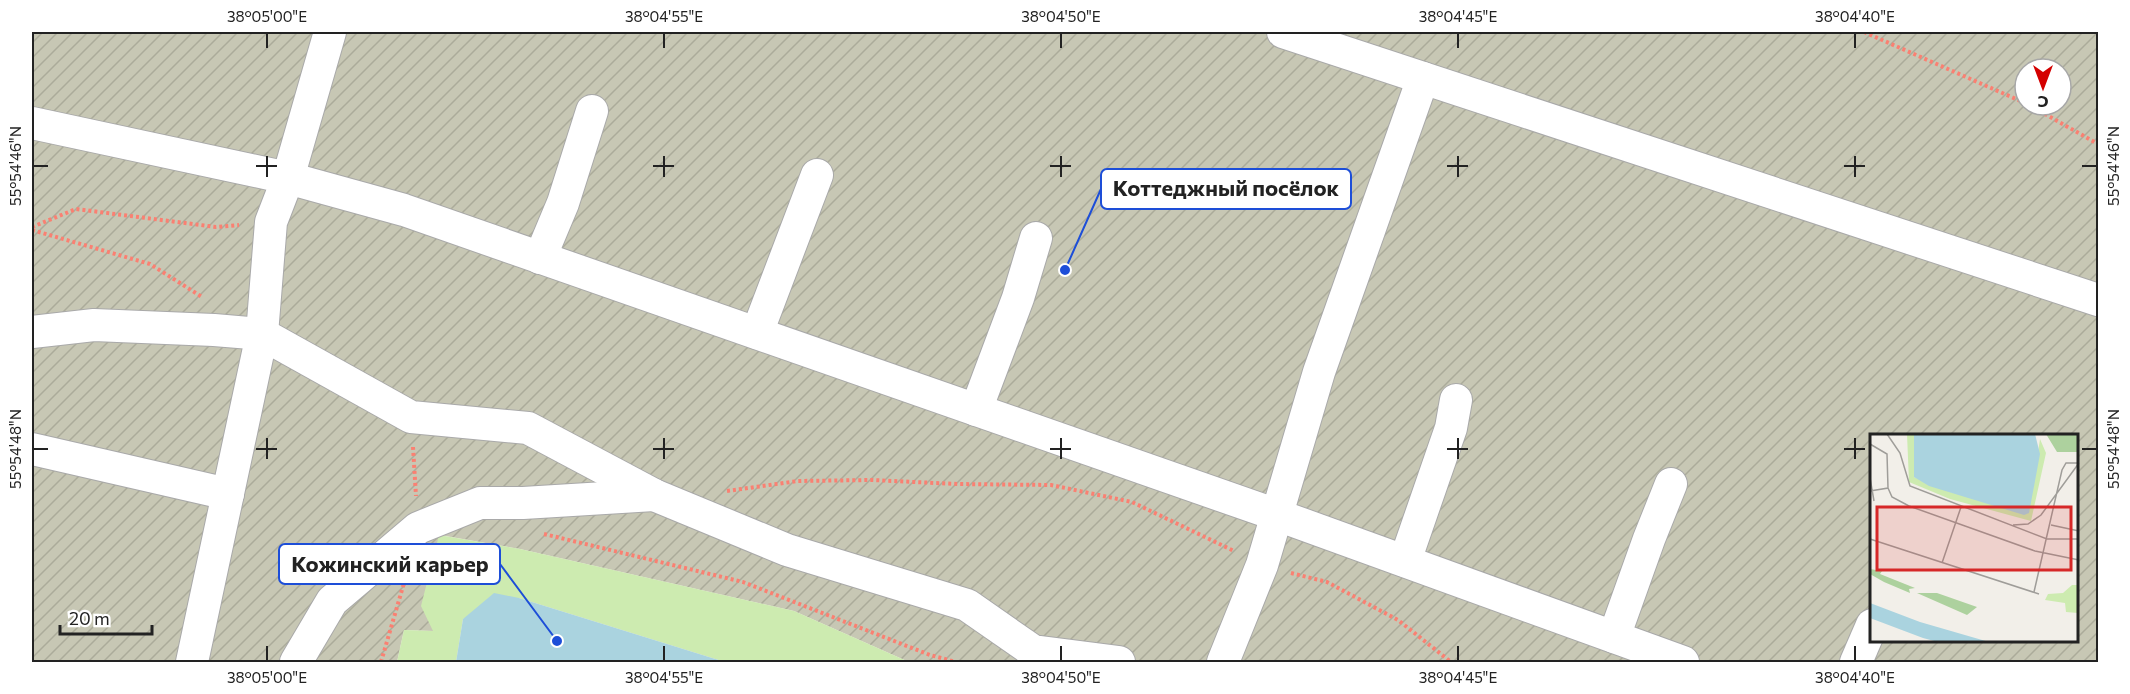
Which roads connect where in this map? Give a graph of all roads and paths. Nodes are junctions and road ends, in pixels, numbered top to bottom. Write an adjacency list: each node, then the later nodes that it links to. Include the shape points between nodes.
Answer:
1 (330, 32): 11 (lane)
2 (1283, 32): 4 (lane)
3 (1864, 32): 5 (path)
4 (1423, 78): 16 (lane); 28 (lane, via 1319,372)
5 (2013, 98)
6 (592, 111): 15 (lane, via 563,203)
7 (2050, 117): 9 (path)
8 (32, 123): 11 (lane)
9 (2098, 144)
10 (817, 175): 19 (lane)
11 (288, 178): 12 (lane); 15 (lane, via 404,210)
12 (270, 222): 13 (path, via 216,227 76,209); 20 (lane)
13 (32, 229): 17 (path, via 150,264)
14 (1036, 238): 22 (lane)
15 (540, 258): 19 (lane)
16 (2098, 300)
17 (211, 302)
18 (32, 332): 20 (lane, via 94,326)
19 (757, 333): 22 (lane)
20 (262, 334): 26 (lane); 27 (lane, via 411,417 528,428)
21 (1456, 400): 30 (lane, via 1451,428)
22 (976, 410): 28 (lane)
23 (32, 449): 26 (lane)
24 (1671, 484): 33 (lane)
25 (719, 492): 31 (path, via 798,481 1051,485 1132,502)
26 (228, 494): 34 (lane)
27 (654, 495): 35 (lane, via 480,503 418,528 332,601); 37 (lane, via 787,550 967,605 1033,651)
28 (1277, 515): 30 (lane); 31 (lane)
29 (538, 533): 36 (path, via 743,582)
30 (1405, 561): 33 (lane)
31 (1262, 565): 38 (lane); 39 (path, via 1327,582 1398,620)
32 (1870, 630): 41 (lane)
33 (1614, 638): 40 (lane)
34 (192, 663)
35 (296, 663)
36 (956, 663)
37 (1119, 663)
38 (1223, 663)
39 (1451, 663)
40 (1683, 663)
41 (1856, 663)

